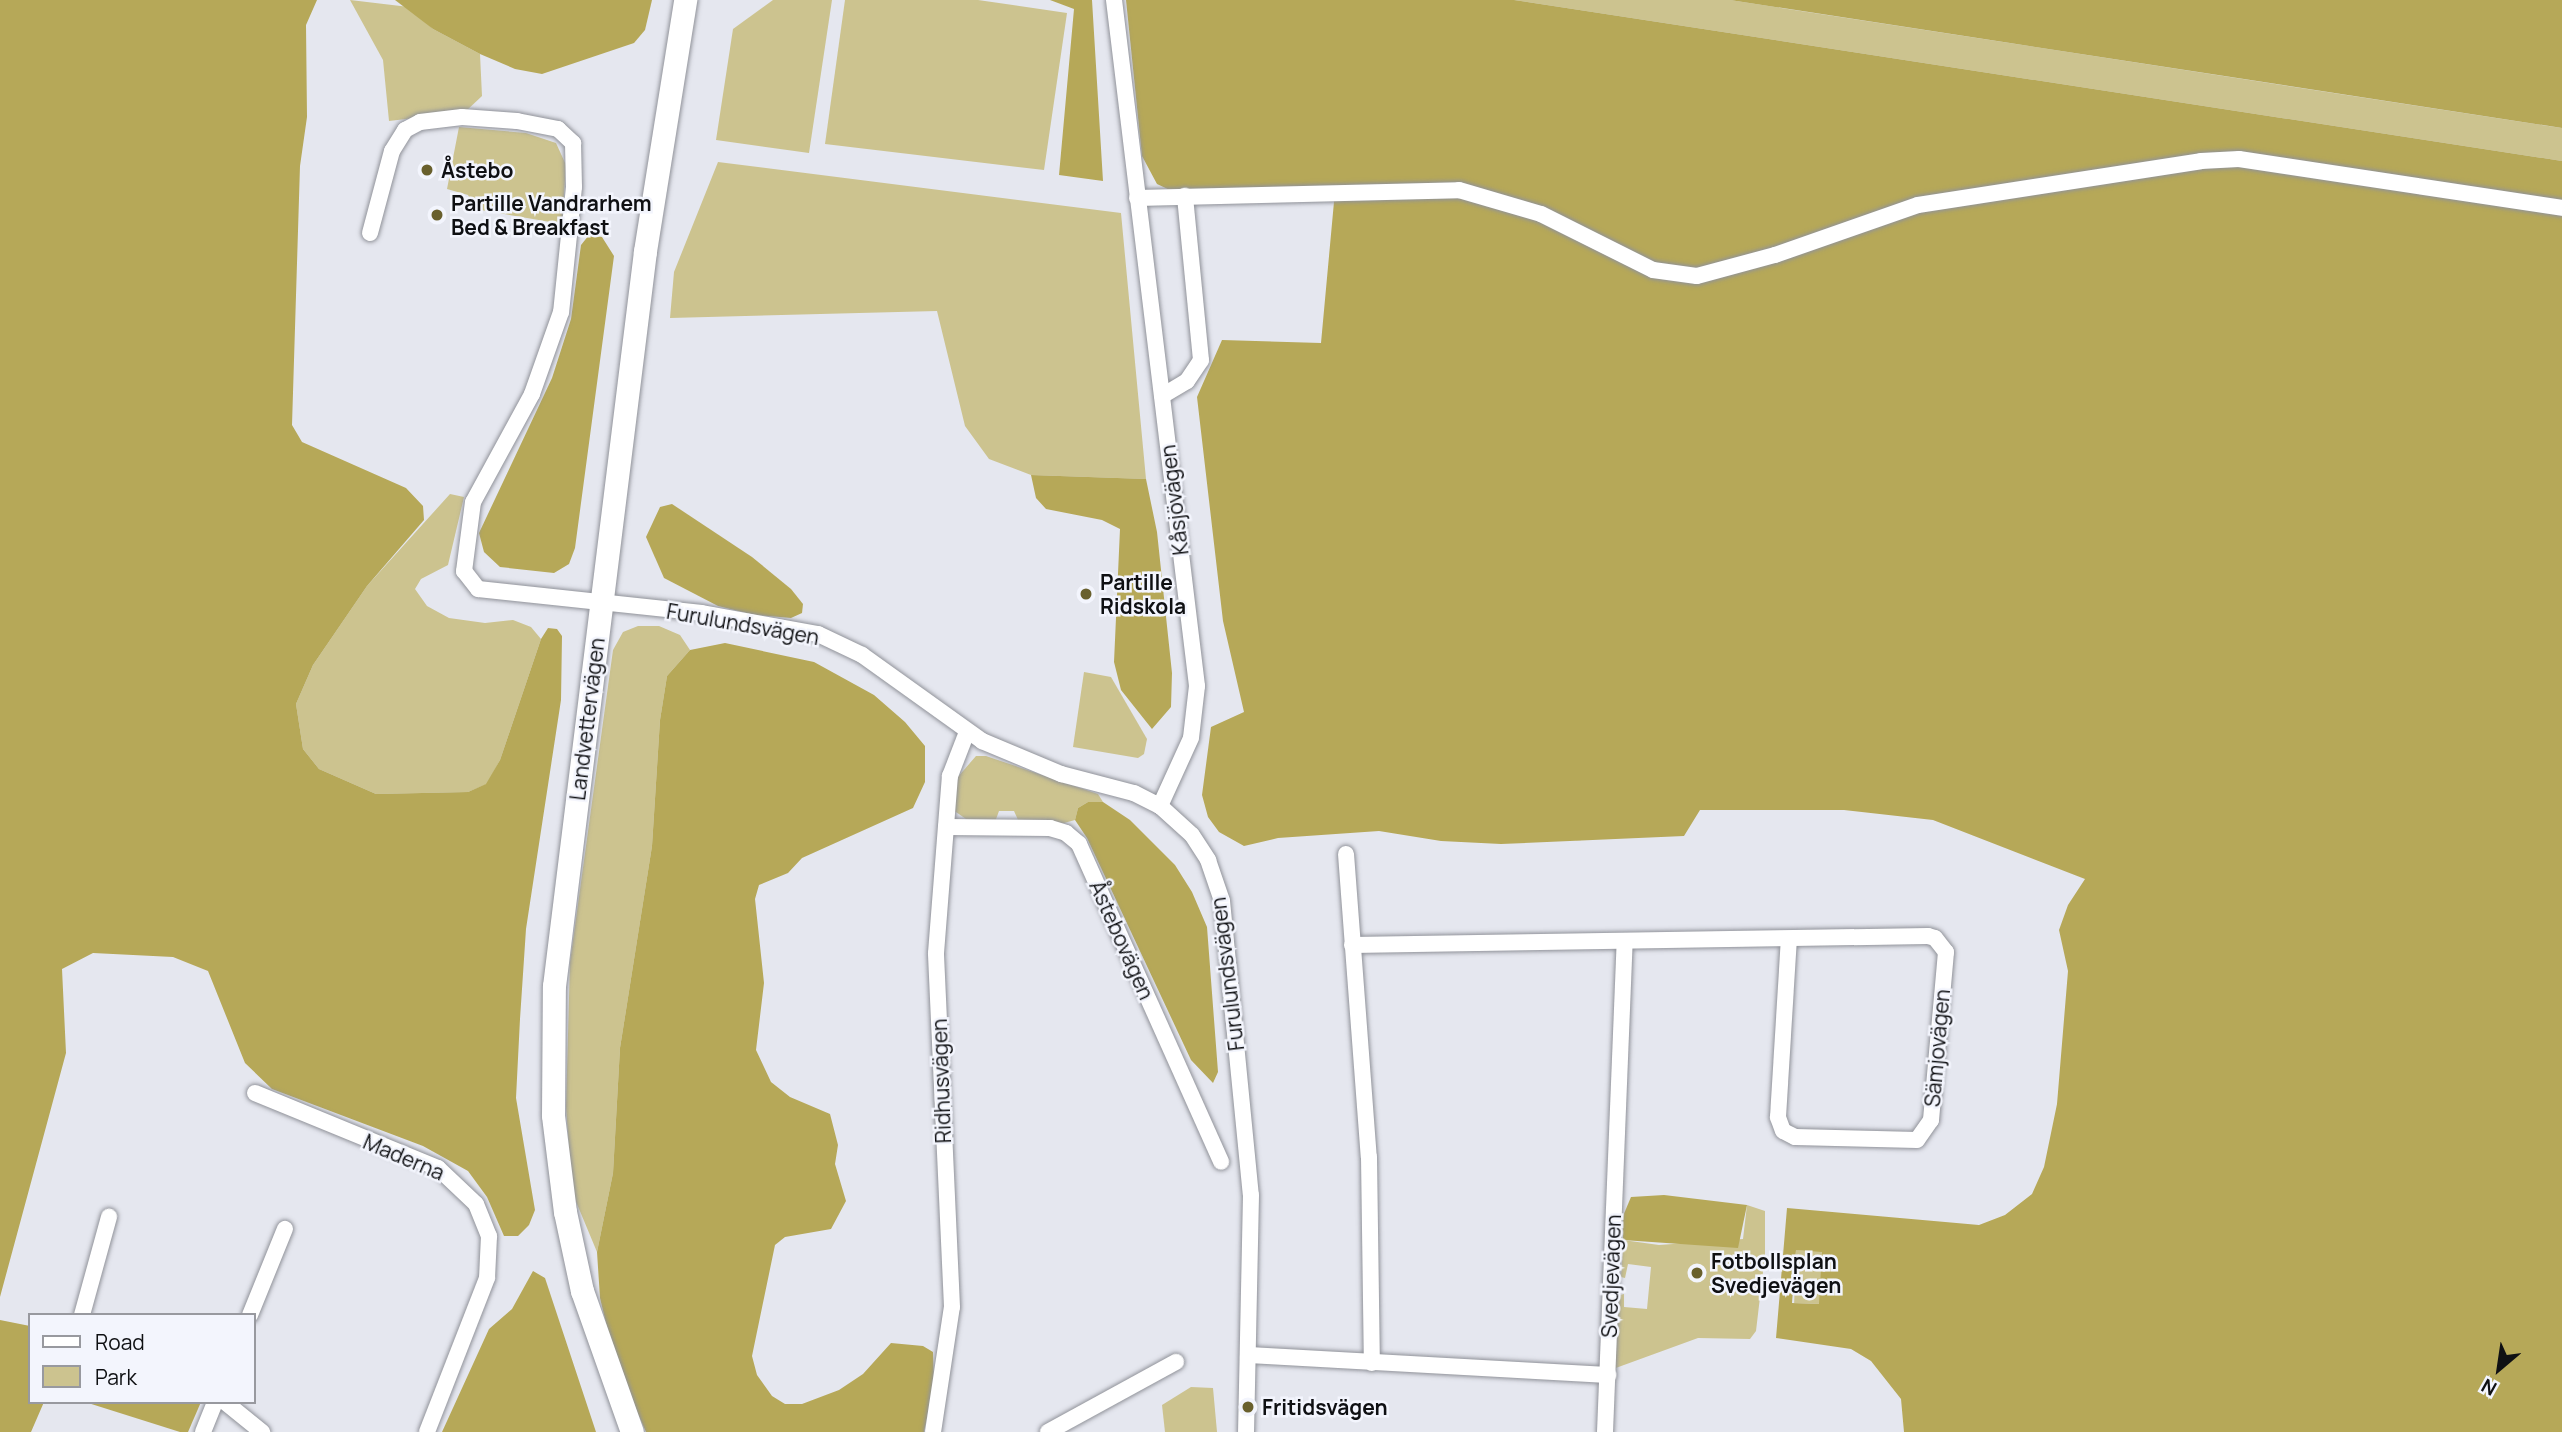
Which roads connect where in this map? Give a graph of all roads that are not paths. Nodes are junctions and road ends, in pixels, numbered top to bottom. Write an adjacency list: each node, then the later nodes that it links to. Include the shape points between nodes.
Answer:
1 (685, 0): 8 (street, Landvettervägen, via 645,251)
2 (1114, 0): 4 (street, Kåsjövägen)
3 (1185, 196): 4 (street); 5 (street, via 1459,190 1541,214 1653,270 1697,276 1775,256 1918,205 2201,160 2239,159); 7 (street, via 1202,360 1187,381)
4 (1137, 198): 7 (street, Kåsjövägen)
5 (2562, 208)
6 (370, 233): 8 (street, via 391,152 411,126 462,117 539,124 569,135 574,187 561,313 532,394 473,502 464,571 478,589)
7 (1162, 396): 10 (street, Kåsjövägen, via 1196,686 1191,738)
8 (600, 603): 9 (street, Furulundsvägen, via 702,613 818,634 862,655); 31 (street, Landvettervägen, via 554,986 553,1115 565,1212 582,1291)
9 (967, 732): 10 (street, Furulundsvägen, via 1025,761 1134,793); 11 (street, Ridhusvägen, via 953,760)
10 (1160, 806): 22 (street, Furulundsvägen, via 1192,835 1208,860 1222,901 1251,1195)
11 (946, 827): 17 (street, Åstebovägen, via 1050,828 1079,844); 32 (street, Ridhusvägen, via 936,953 952,1307)
12 (1346, 854): 15 (street)
13 (1789, 939): 13 (street, Sämjovägen, via 1778,1117 1783,1130 1795,1137 1917,1140 1931,1120 1944,947 1928,936); 14 (street, Sämjovägen)
14 (1625, 942): 15 (street, Sämjovägen); 25 (street, Svedjevägen)
15 (1352, 945): 24 (street, via 1369,1157)
16 (255, 1093): 30 (street, Maderna, via 438,1168 477,1203 488,1236 487,1278)
17 (1221, 1162)
18 (109, 1217): 20 (street)
19 (285, 1229): 21 (street)
20 (83, 1313)
21 (251, 1313)
22 (1248, 1355): 24 (street); 34 (street, Furulundsvägen)
23 (1176, 1362): 33 (street)
24 (1372, 1363): 25 (street)
25 (1608, 1375): 35 (street, Svedjevägen)
26 (214, 1404): 28 (street)
27 (227, 1404): 29 (street)
28 (203, 1432)
29 (261, 1432)
30 (427, 1432)
31 (631, 1432)
32 (933, 1432)
33 (1048, 1432)
34 (1246, 1432)
35 (1605, 1432)

